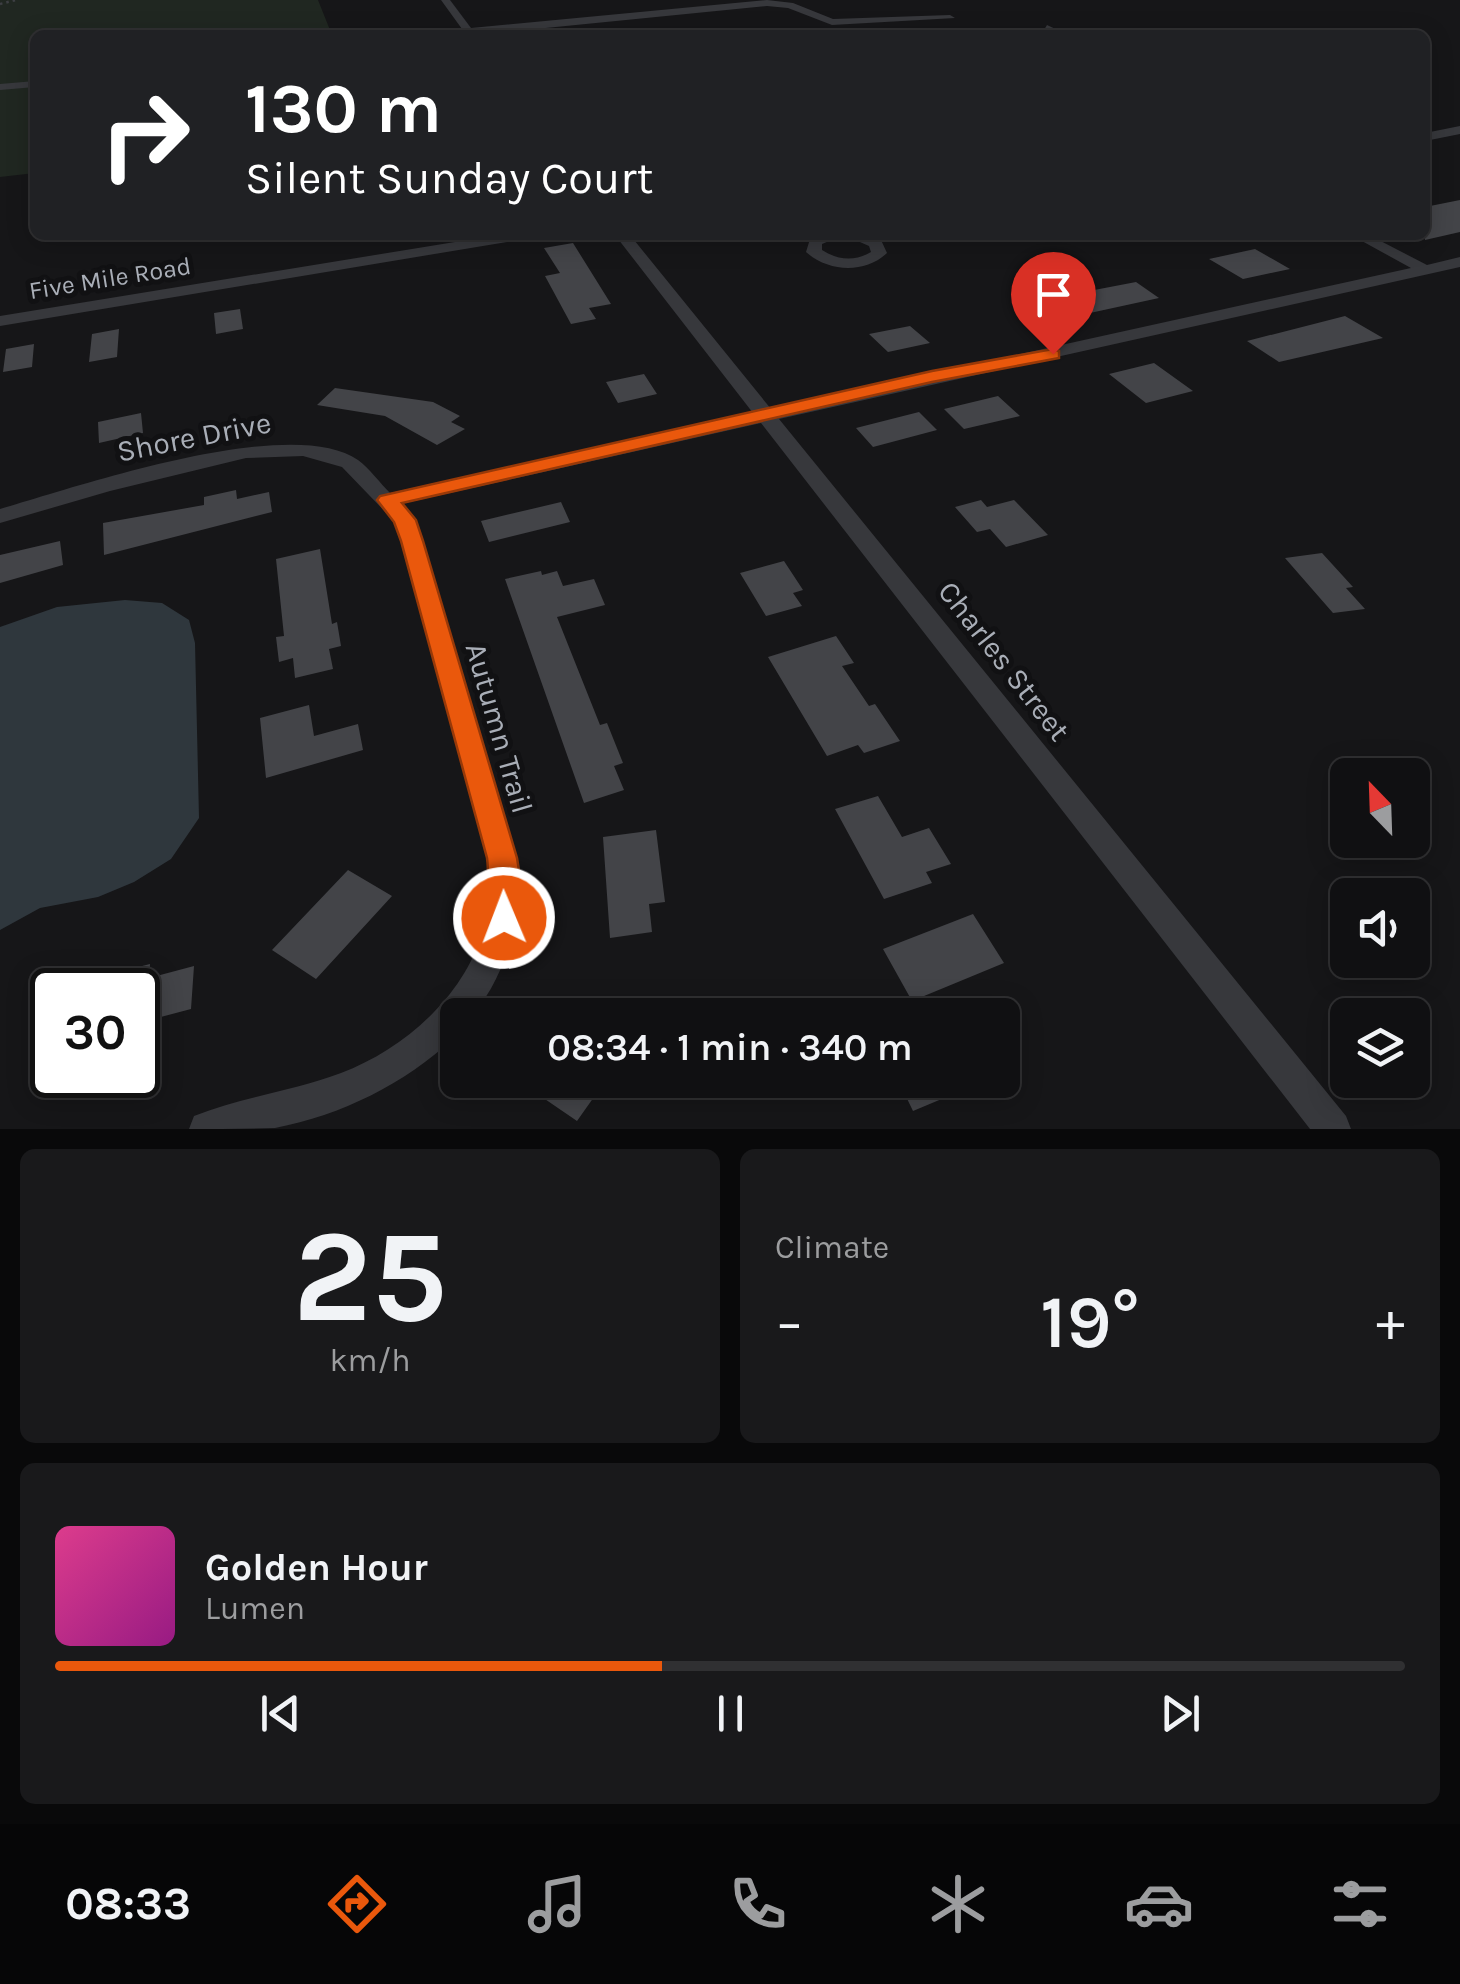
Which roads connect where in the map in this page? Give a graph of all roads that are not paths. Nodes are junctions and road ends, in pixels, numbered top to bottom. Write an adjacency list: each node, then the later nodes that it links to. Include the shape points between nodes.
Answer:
1 (445, 0): 4 (street)
2 (950, 18): 5 (street, via 832,22 767,3)
3 (1046, 28): 6 (street)
4 (467, 30)
5 (508, 30)
6 (1050, 30)
7 (30, 84): 8 (street)
8 (0, 87)
9 (1460, 130): 10 (street)
10 (1430, 136)
11 (494, 240): 18 (street, Five Mile Road)
12 (626, 240): 19 (street, Charles Street)
13 (821, 240): 14 (street, via 814,252 837,262 869,261 880,248)
14 (870, 240)
15 (1368, 240): 17 (street)
16 (1460, 262): 17 (street)
17 (1426, 270): 19 (street)
18 (0, 321)
19 (767, 415): 20 (street); 23 (street, Charles Street)
20 (388, 500): 21 (street, Shore Drive, via 341,458 280,449 136,478); 22 (street, Autumn Trail, via 412,541 502,858 504,918 479,979 437,1032 396,1064 350,1088)
21 (0, 516)
22 (207, 1129)
23 (1333, 1129)

